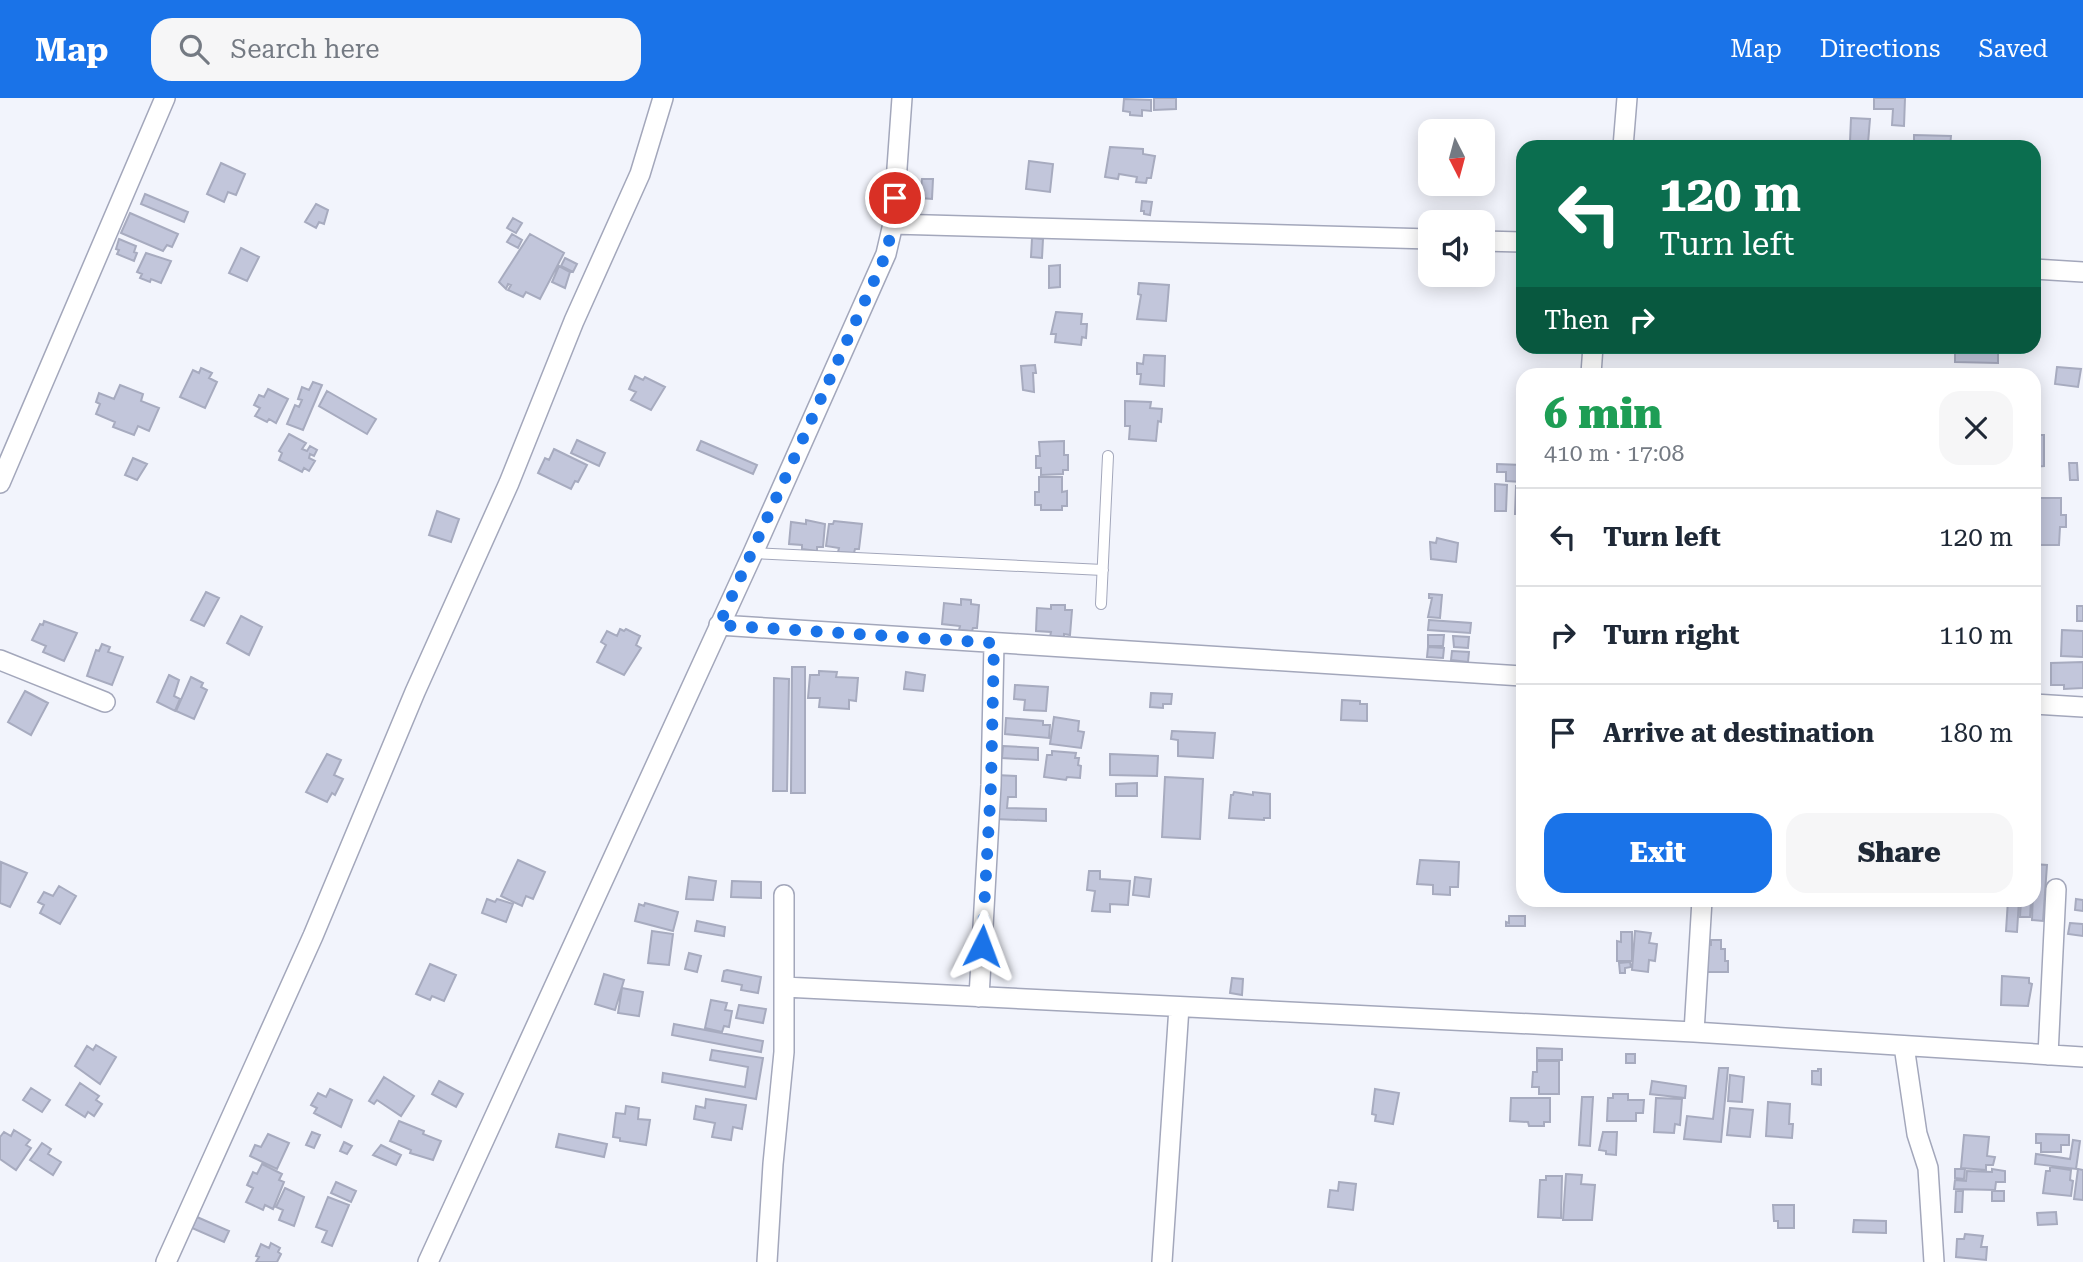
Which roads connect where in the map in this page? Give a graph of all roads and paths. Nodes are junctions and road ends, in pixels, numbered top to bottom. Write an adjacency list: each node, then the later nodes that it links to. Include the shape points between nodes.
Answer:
1 (165, 98): 13 (street)
2 (663, 98): 34 (street, via 640,174 509,483)
3 (902, 98): 6 (street)
4 (1627, 98): 5 (street)
5 (1624, 140)
6 (893, 224): 7 (street); 14 (street, via 886,254)
7 (1418, 239)
8 (1495, 241): 9 (street)
9 (1516, 242)
10 (2041, 269): 11 (street)
11 (2083, 272)
12 (1108, 456): 15 (lane)
13 (0, 483)
14 (754, 553): 15 (lane); 17 (street)
15 (1103, 570): 16 (lane)
16 (1101, 604)
17 (719, 625): 18 (street); 35 (street)
18 (994, 643): 20 (street); 28 (street)
19 (0, 660): 21 (street)
20 (1516, 676)
21 (105, 702)
22 (2041, 704): 23 (street)
23 (2083, 707)
24 (2056, 889): 32 (street)
25 (784, 895): 27 (street)
26 (1702, 907): 30 (street)
27 (784, 987): 28 (street); 36 (street, via 784,1052)
28 (979, 997): 29 (street)
29 (1179, 1007): 30 (street); 37 (street)
30 (1694, 1032): 31 (street)
31 (1904, 1046): 32 (street); 38 (street, via 1917,1134 1928,1168)
32 (2048, 1055): 33 (street)
33 (2083, 1057)
34 (166, 1262)
35 (428, 1262)
36 (767, 1262)
37 (1162, 1262)
38 (1934, 1262)

